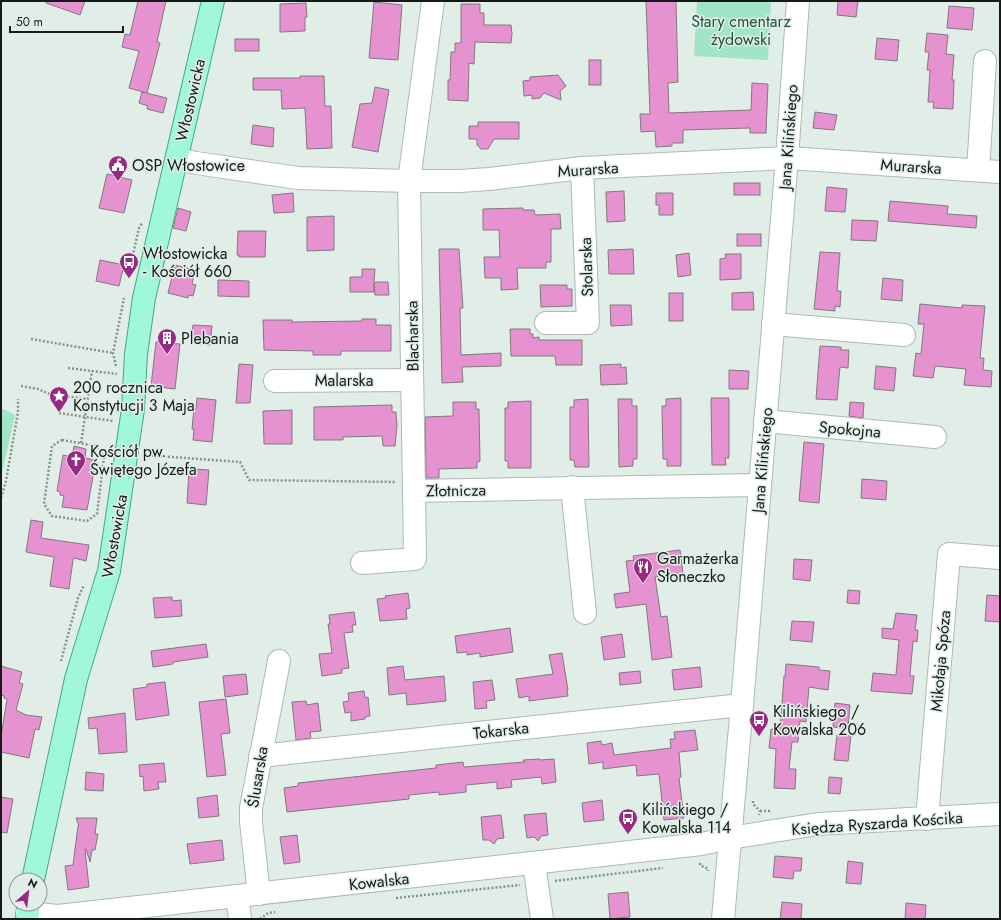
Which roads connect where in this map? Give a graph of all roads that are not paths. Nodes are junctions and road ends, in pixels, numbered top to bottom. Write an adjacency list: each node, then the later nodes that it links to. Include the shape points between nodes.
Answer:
1 (213, 1): 6 (main road, Włostowicka)
2 (433, 1): 10 (street, Blacharska)
3 (798, 1): 5 (street, Jana Kilińskiego)
4 (985, 61): 8 (street)
5 (787, 158): 7 (street, Murarska); 8 (street, Murarska); 12 (street, Jana Kilińskiego)
6 (177, 159): 10 (street, Murarska, via 298,178); 30 (main road, Włostowicka, via 144,298 136,354 134,409 109,571 76,679)
7 (582, 168): 10 (street, Murarska, via 489,179); 11 (street, Stolarska, via 588,323)
8 (978, 170): 9 (street, Murarska)
9 (1000, 172)
10 (410, 181): 14 (street, Blacharska)
11 (546, 323)
12 (773, 324): 13 (street); 16 (street, Jana Kilińskiego)
13 (904, 335)
14 (412, 380): 15 (street, Malarska); 19 (street, Blacharska)
15 (275, 381)
16 (765, 421): 17 (street, Spokojna); 18 (street, Jana Kilińskiego)
17 (935, 437)
18 (760, 484): 20 (street, Złotnicza); 25 (street, Jana Kilińskiego)
19 (414, 486): 20 (street, Złotnicza); 22 (street, Złotnicza, via 415,559)
20 (572, 487): 23 (street)
21 (1000, 558): 28 (street, Mikołaja Spóza, via 949,554)
22 (362, 563)
23 (585, 613)
24 (279, 661): 26 (street, Ślusarska)
25 (742, 705): 26 (street, Tokarska); 29 (street, Jana Kilińskiego)
26 (260, 756): 32 (street, Ślusarska, via 251,808)
27 (1000, 814): 28 (street, Księdza Ryszarda Kościka)
28 (927, 819): 29 (street, Księdza Ryszarda Kościka, via 818,824)
29 (730, 838): 31 (street, Kowalska); 37 (street, Jana Kilińskiego)
30 (35, 872)
31 (536, 873): 32 (street, Kowalska); 36 (street)
32 (259, 894): 33 (street, Kowalska)
33 (237, 896): 34 (street, Kowalska, via 58,916); 35 (street)
34 (28, 912)
35 (240, 919)
36 (542, 919)
37 (723, 919)

